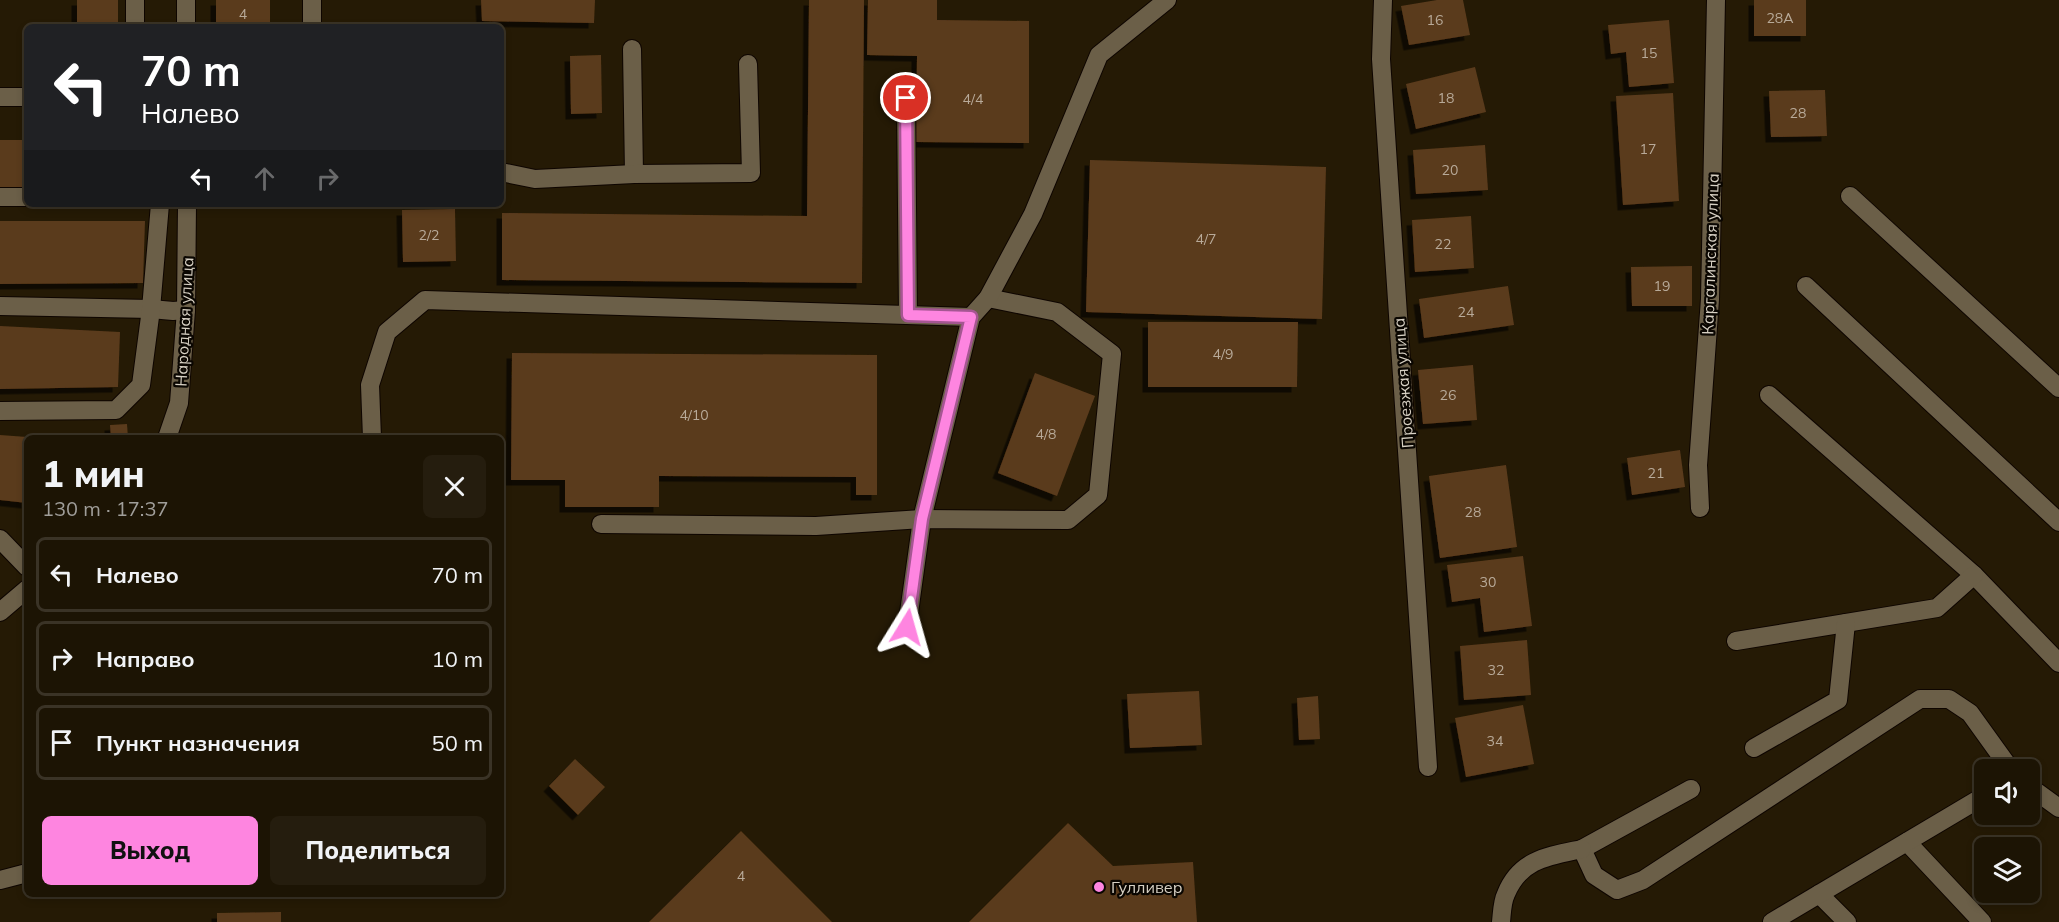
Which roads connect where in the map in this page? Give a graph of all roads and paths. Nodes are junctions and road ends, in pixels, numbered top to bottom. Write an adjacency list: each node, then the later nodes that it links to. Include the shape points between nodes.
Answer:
1 (135, 0): 7 (street)
2 (186, 0): 8 (street)
3 (312, 0): 9 (street)
4 (1167, 0): 23 (street, via 1099,55 1033,214)
5 (1383, 0): 49 (street, Проезжая улица, via 1381,59)
6 (1716, 0): 34 (street, Каргалинская улица, via 1710,299 1698,465)
7 (135, 24)
8 (186, 24)
9 (312, 24)
10 (632, 49): 16 (street)
11 (748, 64): 16 (street, via 751,173)
12 (0, 97): 13 (street)
13 (24, 97)
14 (906, 98): 27 (street)
15 (504, 173): 16 (street, via 535,179)
16 (634, 174)
17 (1850, 196): 29 (street)
18 (0, 197): 19 (street)
19 (24, 197)
20 (160, 207): 25 (street)
21 (188, 207): 26 (street, Народная улица)
22 (1806, 286): 36 (street)
23 (988, 298): 28 (street); 35 (street, via 1058,312 1112,354 1098,495 1068,520)
24 (0, 306): 25 (street)
25 (151, 309): 26 (street); 31 (street, via 141,385 116,410)
26 (186, 310): 32 (street, Народная улица, via 179,403)
27 (908, 315): 28 (street); 33 (street, via 425,300 387,332 370,385)
28 (971, 317): 35 (street)
29 (2059, 388)
30 (1769, 394): 40 (street)
31 (0, 411)
32 (168, 435)
33 (372, 435)
34 (1700, 508)
35 (922, 519): 37 (street, via 816,526); 44 (street)
36 (2059, 522)
37 (601, 524)
38 (0, 539): 39 (street)
39 (24, 564)
40 (1974, 576): 43 (street, via 1937,608); 46 (street)
41 (24, 592): 42 (street)
42 (0, 612)
43 (1846, 623): 45 (street); 47 (street, via 1838,700)
44 (907, 627)
45 (1736, 641)
46 (2059, 663)
47 (1754, 748)
48 (2003, 759): 55 (street, via 1971,713 1948,699 1920,699 1643,880 1617,890 1594,875)
49 (1428, 766)
50 (1691, 789): 55 (street)
51 (2040, 794): 53 (street)
52 (1974, 802): 54 (street)
53 (2059, 808)
54 (1906, 842): 58 (street); 62 (street)
55 (1582, 849): 59 (street, via 1530,863 1505,895)
56 (24, 874): 57 (street)
57 (0, 880)
58 (1820, 894): 60 (street); 61 (street)
59 (1501, 922)
60 (1772, 922)
61 (1847, 922)
62 (1982, 922)

